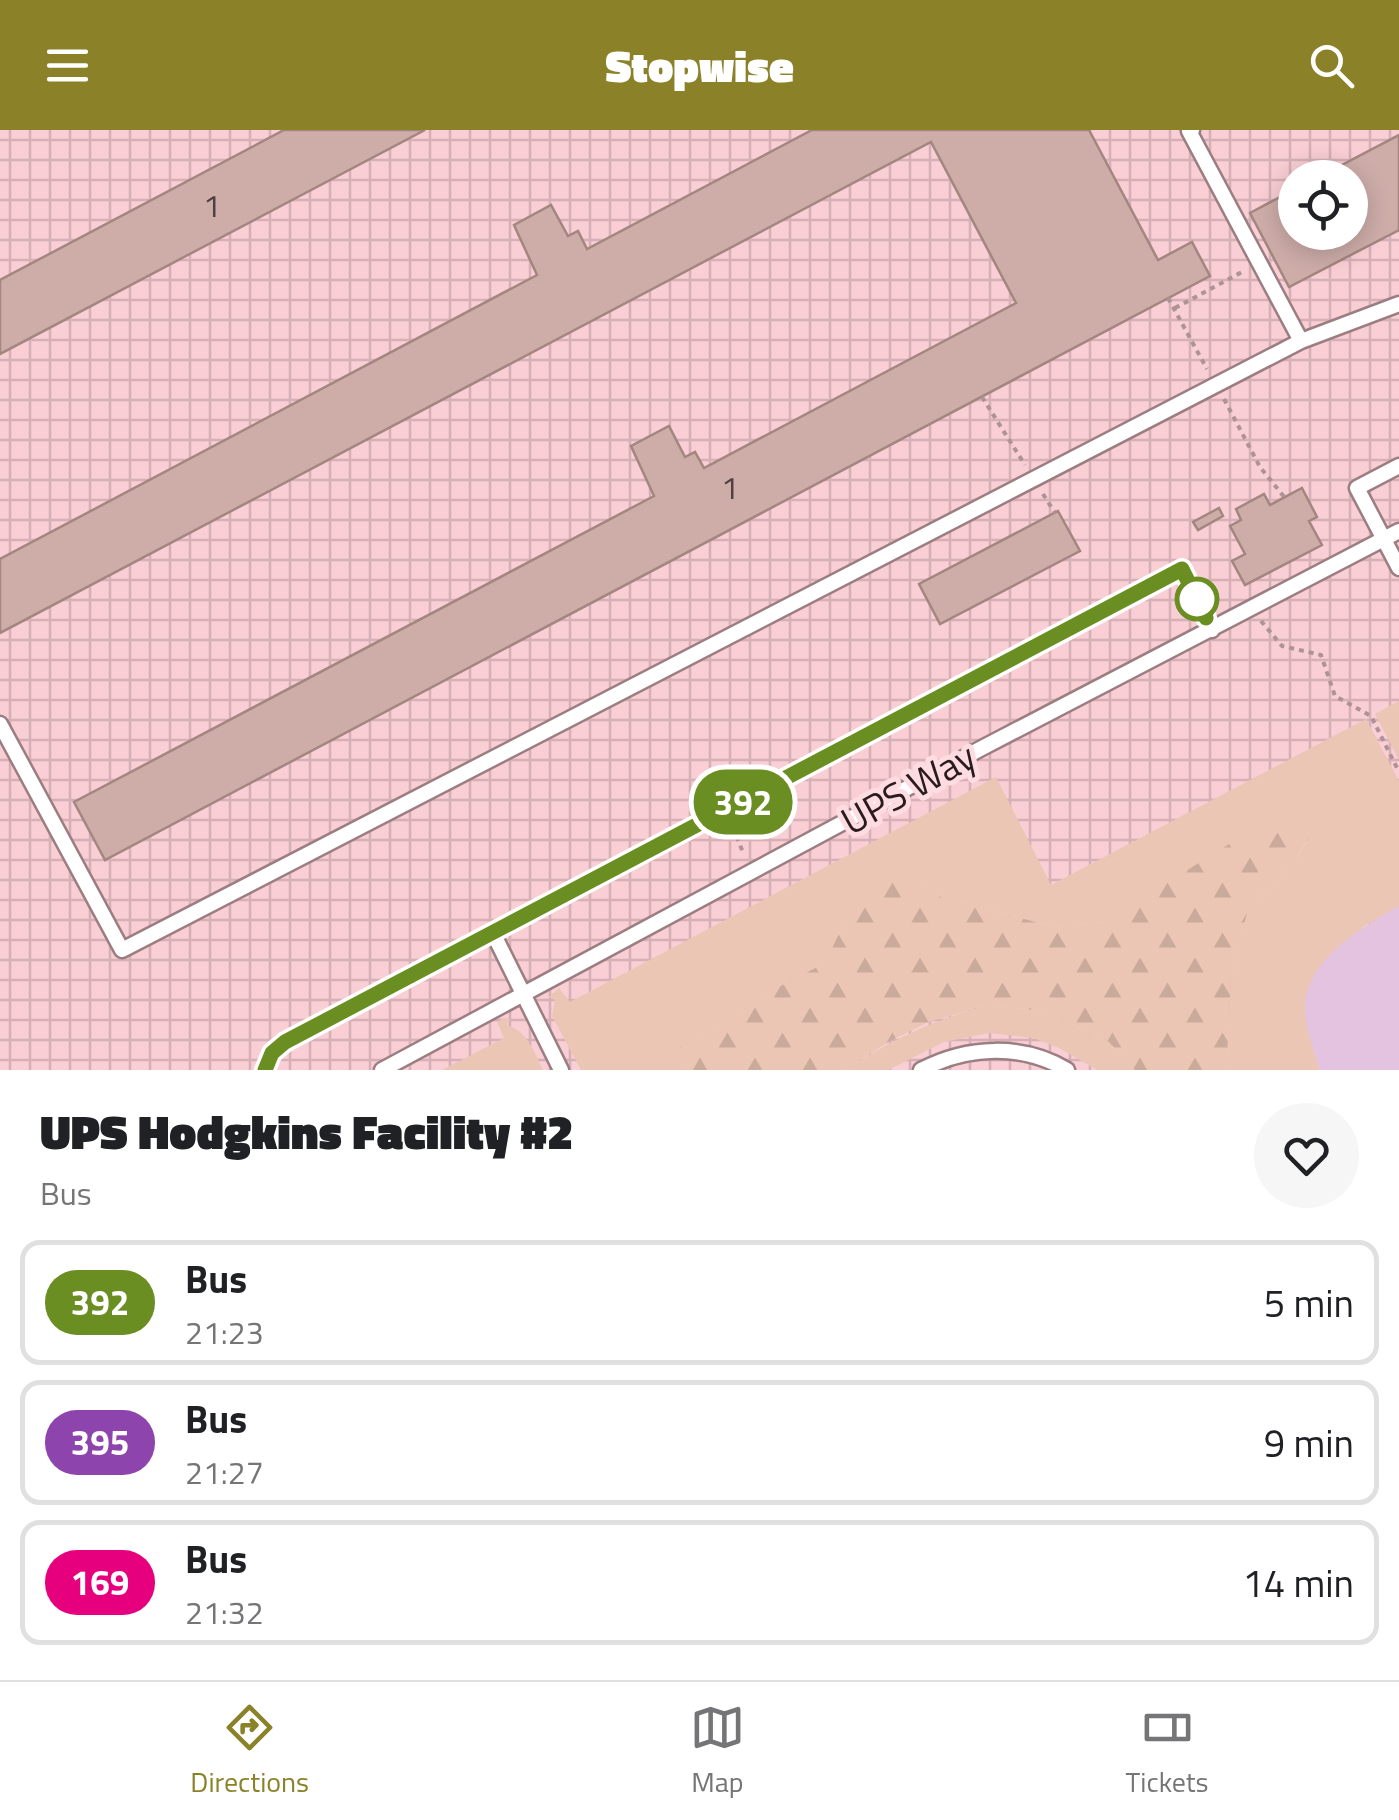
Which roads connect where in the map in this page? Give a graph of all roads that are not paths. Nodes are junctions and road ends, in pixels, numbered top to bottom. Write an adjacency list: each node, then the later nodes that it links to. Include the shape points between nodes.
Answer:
1 (1192, 130): 3 (lane)
2 (1399, 304): 3 (lane)
3 (1301, 342): 9 (lane, via 122,950)
4 (1399, 466): 6 (lane, via 1357,488)
5 (1399, 531): 6 (lane, UPS Way)
6 (1383, 540): 7 (lane); 8 (lane, UPS Way)
7 (1399, 568)
8 (1212, 630): 10 (lane, UPS Way, via 1182,569); 11 (lane, UPS Way)
9 (0, 724)
10 (493, 933): 11 (lane); 12 (lane, UPS Way, via 285,1042)
11 (524, 996): 13 (lane, UPS Way); 14 (lane)
12 (265, 1070)
13 (382, 1070)
14 (561, 1070)
15 (921, 1070): 16 (lane, via 954,1056 1004,1051)
16 (1067, 1070)

